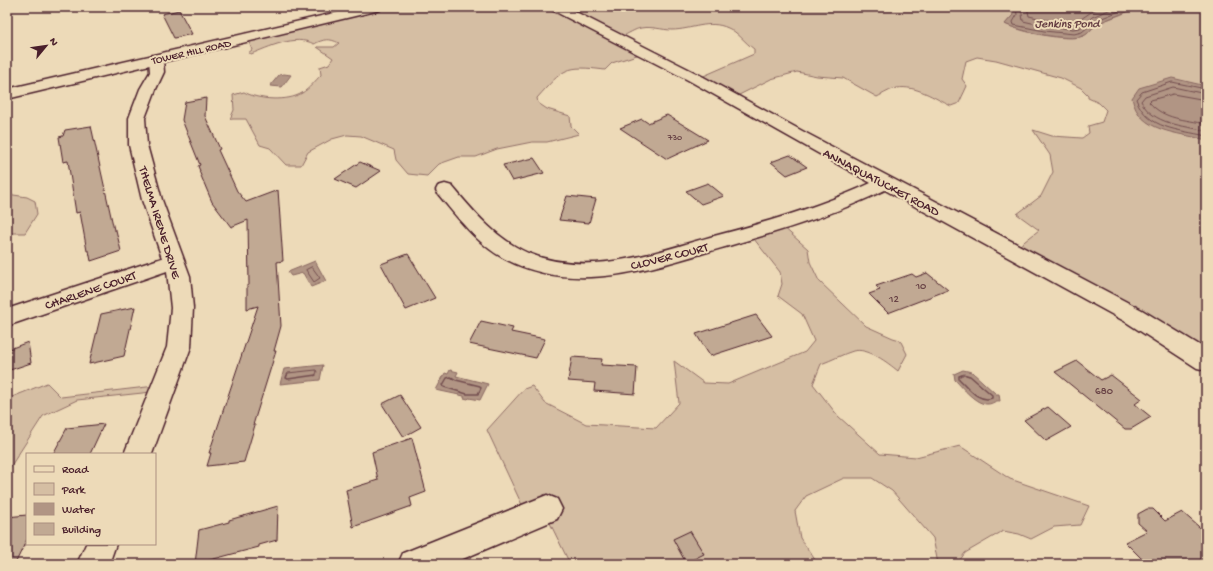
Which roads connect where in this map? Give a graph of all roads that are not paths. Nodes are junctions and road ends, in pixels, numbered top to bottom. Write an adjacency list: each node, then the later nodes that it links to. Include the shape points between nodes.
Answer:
1 (376, 7): 3 (street, TOWER HILL ROAD)
2 (556, 7): 5 (street, ANNAQUATUCKET ROAD, via 693,77)
3 (156, 59): 4 (street, TOWER HILL ROAD); 7 (street, THELMA IRENE DRIVE, via 157,72 137,118 138,145 152,200)
4 (7, 94)
5 (886, 184): 6 (street, CLOVER COURT, via 780,224 641,265 578,270 544,266 513,254 484,234); 9 (street, ANNAQUATUCKET ROAD, via 1127,312)
6 (445, 190)
7 (174, 261): 8 (street, CHARLENE COURT); 10 (street, THELMA IRENE DRIVE, via 179,276 182,308 179,347)
8 (7, 318)
9 (1206, 361)
10 (138, 453)
11 (546, 510): 14 (street)
12 (101, 545): 13 (street)
13 (93, 564)
14 (414, 564)

